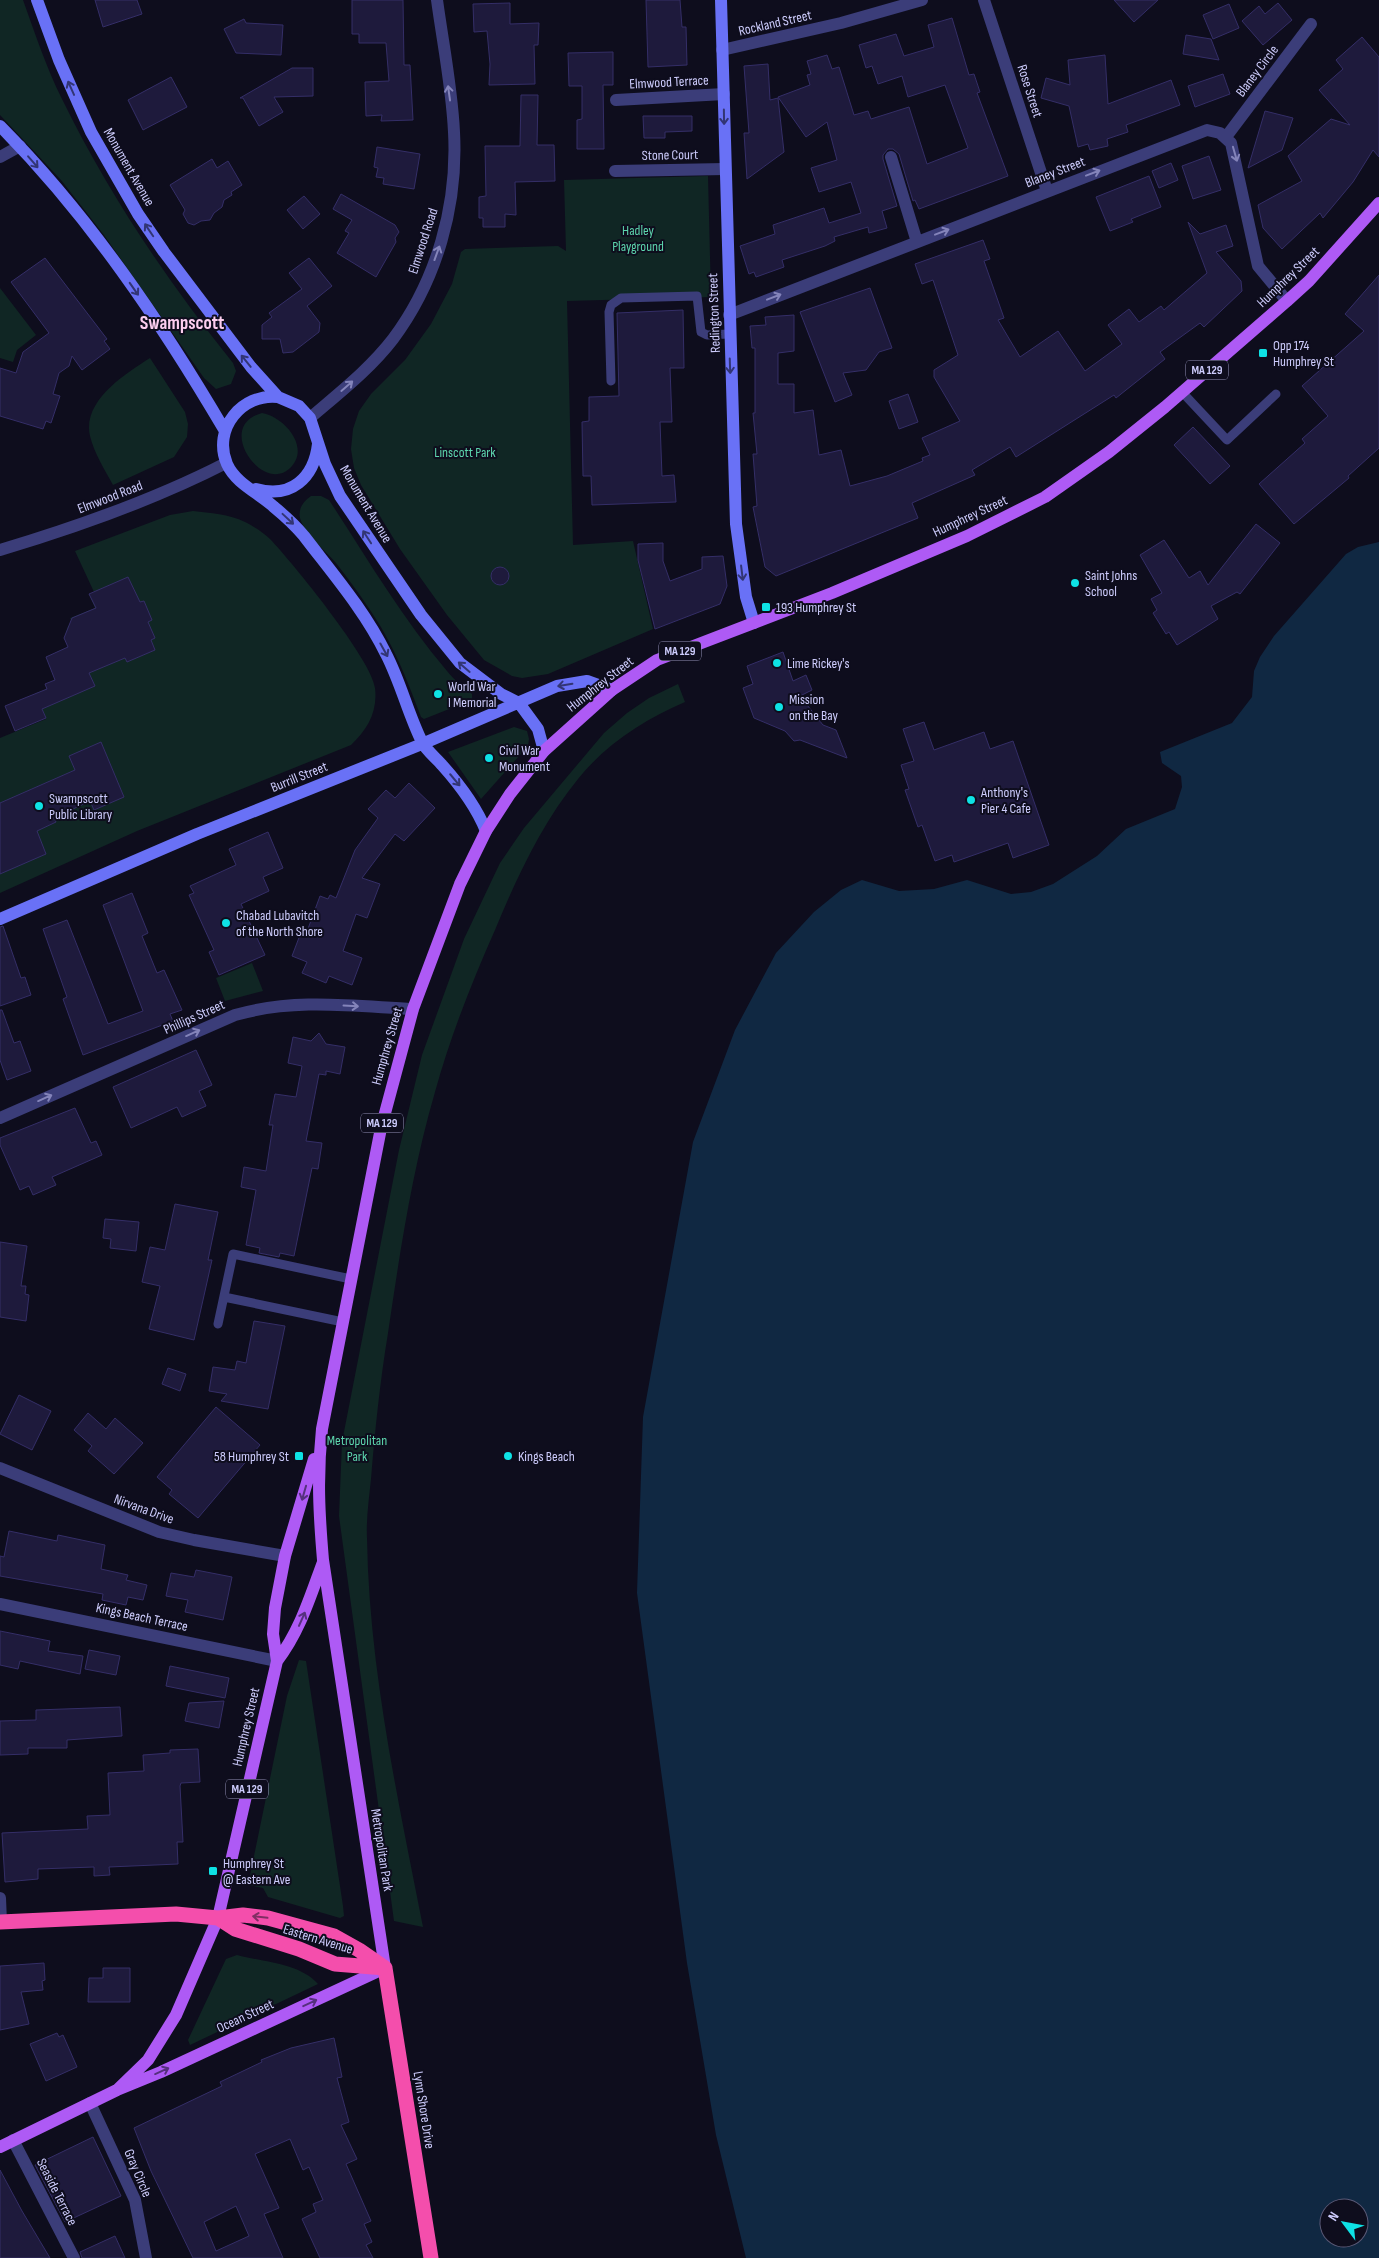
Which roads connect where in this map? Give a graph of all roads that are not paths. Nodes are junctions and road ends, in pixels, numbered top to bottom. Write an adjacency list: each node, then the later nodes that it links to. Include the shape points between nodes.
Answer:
1 (37, 0): 26 (street, Monument Avenue, one-way to 1, via 225,335 138,214 91,132)
2 (437, 0): 27 (street, Elmwood Road, one-way to 2, via 353,382 393,339 422,290 443,238 451,197 454,131)
3 (721, 0): 7 (street, Redington Street)
4 (922, 0): 7 (street, Rockland Street, via 841,23)
5 (984, 0): 17 (street, Rose Street)
6 (1311, 24): 11 (street, Blaney Circle)
7 (722, 50): 8 (street, Redington Street)
8 (724, 94): 9 (street, Elmwood Terrace); 15 (street, Redington Street, one-way to 15)
9 (616, 100)
10 (0, 126): 12 (street)
11 (1226, 136): 17 (street, Blaney Street, one-way to 11, via 1200,131 1213,130); 20 (street, one-way to 20, via 1235,153 1258,266)
12 (20, 146): 13 (street); 28 (street, one-way to 28, via 126,277 187,367)
13 (0, 157)
14 (891, 157): 19 (street)
15 (725, 169): 16 (street, Stone Court); 21 (street, Redington Street)
16 (615, 171)
17 (1047, 191): 19 (street, Blaney Street, one-way to 17)
18 (1379, 203): 20 (main road, Humphrey Street / MA 129)
19 (916, 242): 21 (street, Blaney Street, one-way to 19)
20 (1287, 301): 24 (main road, Humphrey Street / MA 129)
21 (729, 315): 22 (street, Redington Street)
22 (729, 334): 23 (lane, via 706,335 701,332 697,296 621,298 611,305 609,312); 33 (street, Redington Street, one-way to 33, via 736,524 746,597)
23 (611, 381)
24 (1182, 392): 25 (lane, via 1227,440); 33 (main road, Humphrey Street / MA 129, via 1109,452 1045,498 967,536)
25 (1276, 394)
26 (278, 397): 27 (street, Monument Avenue, via 299,406); 28 (street, via 262,397 242,406)
27 (310, 418): 29 (street, Monument Avenue)
28 (225, 431): 30 (street, via 223,451)
29 (318, 442): 31 (street, via 313,467 298,483 282,491); 35 (street, Monument Avenue, one-way to 29, via 460,663 420,616 340,496)
30 (226, 463): 31 (street, via 236,478); 32 (street, Elmwood Road, via 111,513)
31 (251, 488): 36 (street, one-way to 36, via 294,524 365,618 386,652)
32 (0, 550)
33 (754, 622): 34 (main road, Humphrey Street / MA 129, via 657,660)
34 (612, 690): 35 (street, Burrill Street, one-way to 35, via 587,682 557,686); 37 (main road, Humphrey Street / MA 129)
35 (519, 704): 36 (street, Burrill Street); 37 (street, Monument Avenue, via 538,729)
36 (422, 744): 38 (street, one-way to 38, via 460,786 479,813); 39 (street, Burrill Street, via 197,834)
37 (544, 751): 38 (main road, Humphrey Street / MA 129)
38 (486, 831): 40 (main road, Humphrey Street / MA 129, via 460,884)
39 (0, 919)
40 (413, 1009): 41 (street, Phillips Street, one-way to 40, via 236,1015 262,1007 292,1004); 42 (main road, Humphrey Street / MA 129, via 390,1088)
41 (0, 1118)
42 (351, 1279): 43 (lane, via 233,1254); 44 (main road, Humphrey Street / MA 129)
43 (224, 1297): 44 (lane); 45 (lane)
44 (343, 1322): 46 (main road, Humphrey Street / MA 129)
45 (218, 1324)
46 (322, 1429): 48 (main road, Humphrey Street / MA 129, one-way to 48); 49 (main road, Humphrey Street / MA 129, via 317,1492)
47 (0, 1468): 48 (street, Nirvana Drive, via 158,1532)
48 (285, 1556): 51 (main road, Humphrey Street / MA 129, via 273,1634)
49 (323, 1560): 51 (main road, Humphrey Street / MA 129, one-way to 49, via 304,1617); 55 (main road, Metropolitan Park)
50 (0, 1604): 51 (street, Kings Beach Terrace)
51 (277, 1661): 53 (main road, Humphrey Street / MA 129)
52 (0, 1898): 54 (street)
53 (218, 1918): 54 (highway, Eastern Avenue, via 176,1914); 55 (highway, Eastern Avenue, via 235,1928 335,1964); 55 (highway, Eastern Avenue, one-way to 53, via 334,1936 268,1918 243,1915); 56 (main road, Ocean Street, via 193,1980 160,2042 135,2075)
54 (1, 1922)
55 (385, 1968): 56 (main road, Ocean Street, one-way to 55); 62 (highway, Lynn Shore Drive)
56 (117, 2090): 57 (main road, Ocean Street)
57 (90, 2104): 58 (main road, Ocean Street); 61 (street, Gray Circle, via 135,2200)
58 (13, 2140): 59 (main road, Ocean Street); 60 (street, Seaside Terrace)
59 (0, 2147)
60 (74, 2258)
61 (146, 2258)
62 (431, 2258)

